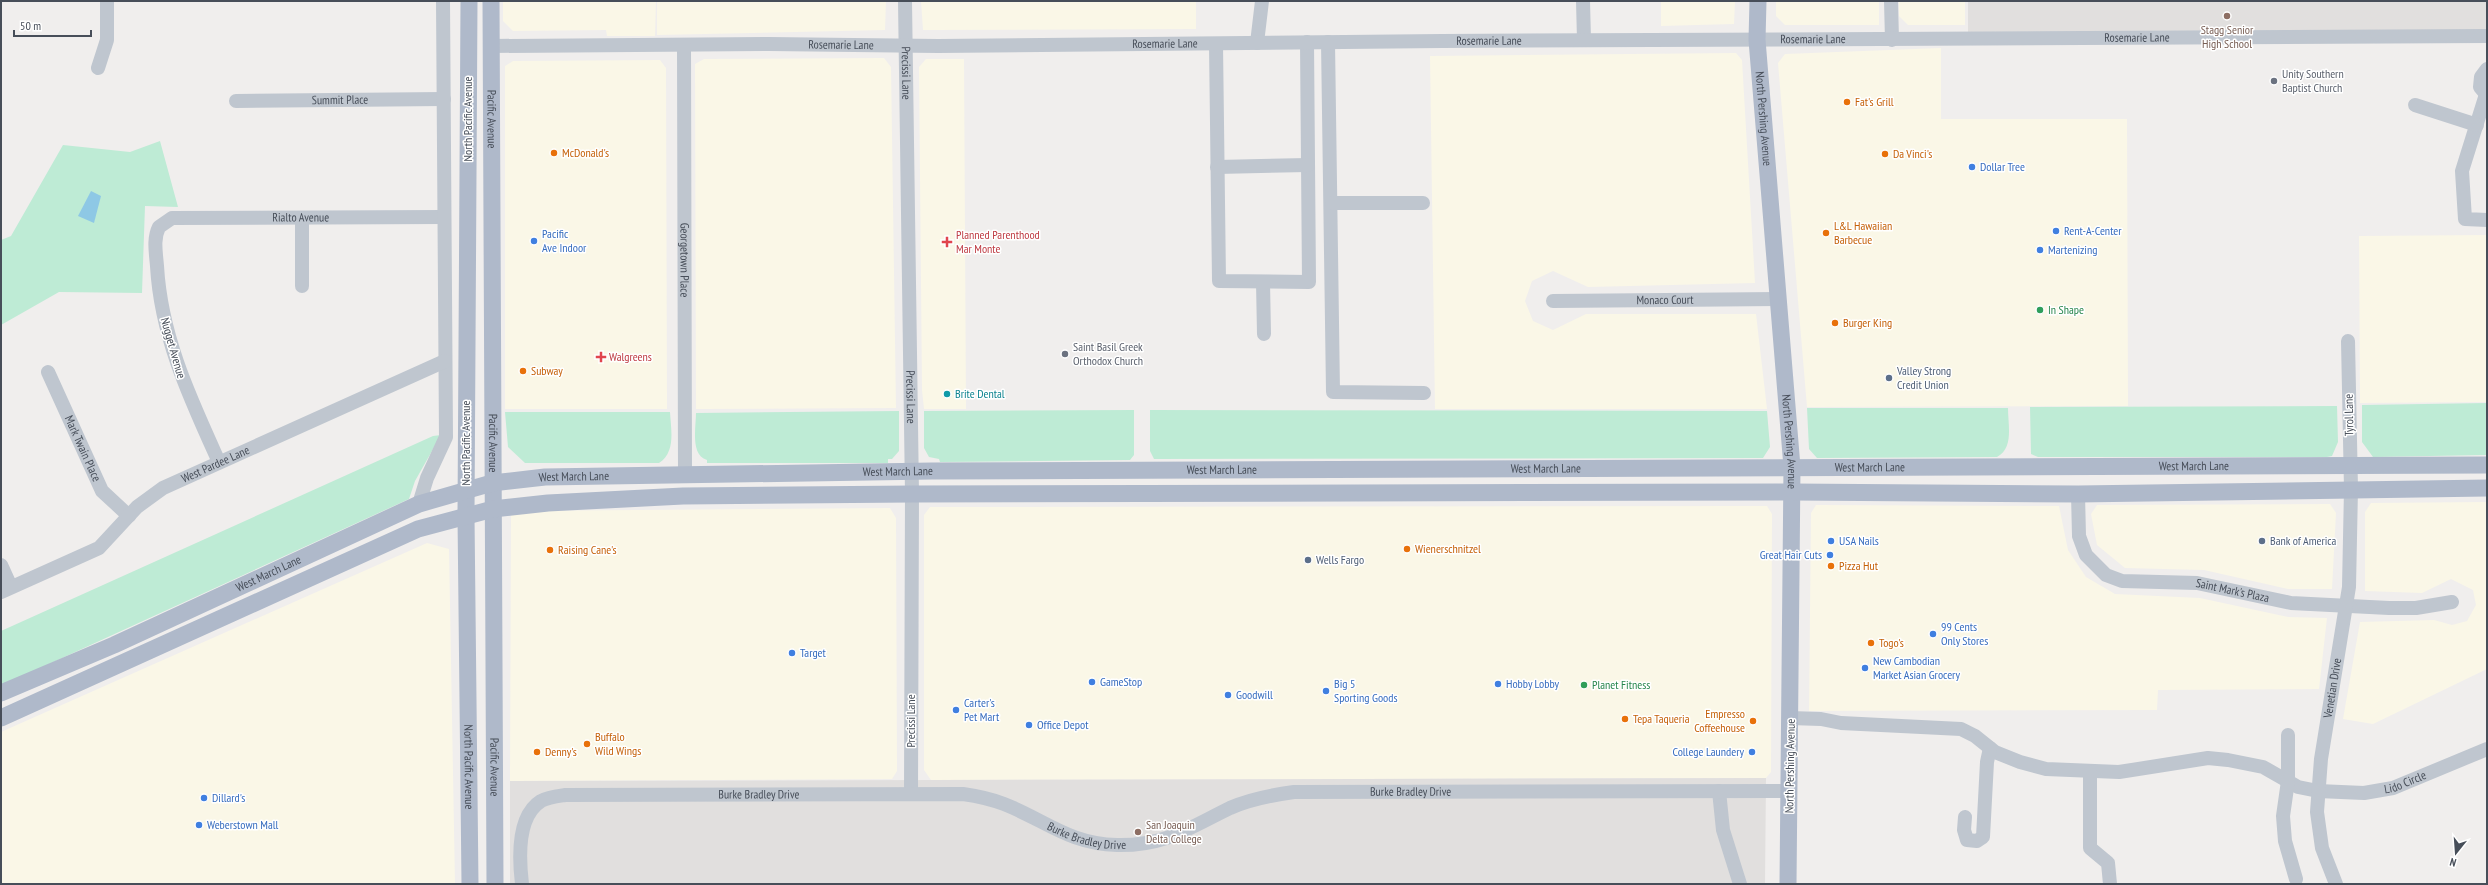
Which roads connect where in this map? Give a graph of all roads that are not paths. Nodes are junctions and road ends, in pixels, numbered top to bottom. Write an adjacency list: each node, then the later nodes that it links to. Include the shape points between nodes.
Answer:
1 (107, 1): 21 (street, via 106,40)
2 (443, 1): 24 (street)
3 (469, 1): 18 (main road, via 482,39); 54 (main road, North Pacific Avenue)
4 (491, 1): 18 (main road, Pacific Avenue)
5 (905, 1): 20 (street, Precissi Lane)
6 (1262, 1): 16 (street)
7 (1583, 1): 11 (street)
8 (1758, 1): 12 (main road, North Pershing Avenue)
9 (1891, 1): 13 (street)
10 (2487, 36): 13 (street, Rosemarie Lane)
11 (1584, 40): 12 (street, Rosemarie Lane); 15 (street, Rosemarie Lane)
12 (1757, 40): 13 (street, Rosemarie Lane); 38 (main road, North Pershing Avenue)
13 (1892, 40)
14 (1307, 42): 15 (street, Rosemarie Lane); 16 (street, Rosemarie Lane); 28 (street)
15 (1328, 42): 30 (street)
16 (1256, 43): 17 (street, Rosemarie Lane)
17 (1216, 44): 20 (street, Rosemarie Lane); 29 (street)
18 (492, 46): 19 (street, Rosemarie Lane); 51 (main road, Pacific Avenue)
19 (684, 46): 20 (street, Rosemarie Lane); 50 (street, Georgetown Place)
20 (905, 46): 49 (street, Precissi Lane)
21 (98, 68)
22 (2487, 69): 23 (street, via 2481,77 2480,87)
23 (2485, 98): 27 (street)
24 (444, 99): 25 (street, Summit Place); 32 (street)
25 (236, 101)
26 (2415, 105): 27 (street)
27 (2477, 125): 34 (street, via 2462,171 2461,184 2465,219)
28 (1308, 165): 29 (street); 36 (street, via 1308,282)
29 (1217, 167): 36 (street, via 1219,281)
30 (1332, 203): 31 (street); 44 (street, via 1334,392)
31 (1423, 203)
32 (444, 217): 33 (street, Rialto Avenue); 42 (street)
33 (302, 218): 35 (street, Rialto Avenue, via 172,218); 37 (street)
34 (2487, 220)
35 (159, 227): 45 (street, Nugget Avenue, via 156,241 159,292 168,338 181,377)
36 (1263, 282): 40 (street)
37 (302, 286)
38 (1778, 299): 39 (street, Monaco Court); 47 (main road, North Pershing Avenue)
39 (1553, 301)
40 (1264, 334)
41 (2348, 340): 48 (street, Tyrol Lane)
42 (445, 360): 45 (street, West Pardee Lane); 58 (street, via 446,437 427,478)
43 (48, 372): 60 (street, Mark Twain Place, via 102,491)
44 (1424, 393)
45 (219, 462): 60 (street, West Pardee Lane, via 162,488 149,496)
46 (2487, 465): 48 (main road, West March Lane)
47 (1792, 467): 48 (main road, West March Lane); 49 (main road, West March Lane); 55 (main road, North Pershing Avenue)
48 (2351, 467): 53 (street, Tyrol Lane)
49 (912, 471): 50 (main road, West March Lane); 56 (street, Precissi Lane)
50 (685, 473): 51 (main road, West March Lane, via 546,477)
51 (492, 483): 54 (main road, West March Lane); 59 (main road, Pacific Avenue)
52 (2487, 488): 53 (main road, West March Lane)
53 (2351, 489): 57 (main road, West March Lane); 65 (street, Venetian Drive)
54 (466, 491): 58 (main road, West March Lane); 61 (main road, North Pacific Avenue)
55 (1792, 492): 56 (main road, West March Lane); 57 (main road, West March Lane); 68 (main road, North Pershing Avenue)
56 (912, 494): 59 (main road, West March Lane, via 683,496 548,503); 77 (street, Precissi Lane)
57 (2078, 494): 65 (street, Saint Mark's Plaza, via 2077,526 2082,546 2092,563 2112,578 2129,583 2198,583 2291,604)
58 (420, 504): 66 (main road, West March Lane, via 114,645)
59 (493, 510): 61 (main road, West March Lane); 81 (main road, Pacific Avenue)
60 (129, 516): 63 (street, West Pardee Lane, via 99,548)
61 (466, 516): 67 (main road, West March Lane, via 418,529); 80 (main road, North Pacific Avenue)
62 (1, 565): 63 (street)
63 (6, 590)
64 (2452, 602): 65 (street, Saint Mark's Plaza, via 2416,608)
65 (2347, 605): 76 (street, Venetian Drive)
66 (1, 693)
67 (1, 718)
68 (1790, 718): 70 (street, Lido Circle, via 1821,719 1841,724 1961,729); 75 (main road, North Pershing Avenue)
69 (2288, 735): 73 (street)
70 (1990, 748): 72 (street, Lido Circle, via 2020,762 2046,769); 78 (street, via 1983,837 1978,841 1967,840 1964,830)
71 (2487, 749): 76 (street, Lido Circle, via 2393,788 2364,793)
72 (2090, 772): 73 (street, Lido Circle, via 2119,772 2208,758 2263,768); 85 (street, via 2090,848 2108,863)
73 (2288, 781): 76 (street, Lido Circle, via 2298,788); 79 (street, via 2283,816 2285,841)
74 (1719, 791): 75 (street, Burke Bradley Drive); 77 (street, Burke Bradley Drive, via 1294,792 1253,800 1231,808 1174,836 1116,845 1074,838 1021,811 982,797 963,794); 83 (street, via 1723,830)
75 (1789, 791): 84 (main road, North Pershing Avenue)
76 (2318, 791): 86 (street, Venetian Drive, via 2319,832 2327,864)
77 (911, 794): 82 (street, Burke Bradley Drive, via 565,795 543,799 526,819 521,856)
78 (1965, 817)
79 (2296, 879)
80 (470, 884)
81 (495, 884)
82 (522, 884)
83 (1740, 884)
84 (1788, 884)
85 (2110, 884)
86 (2336, 884)

